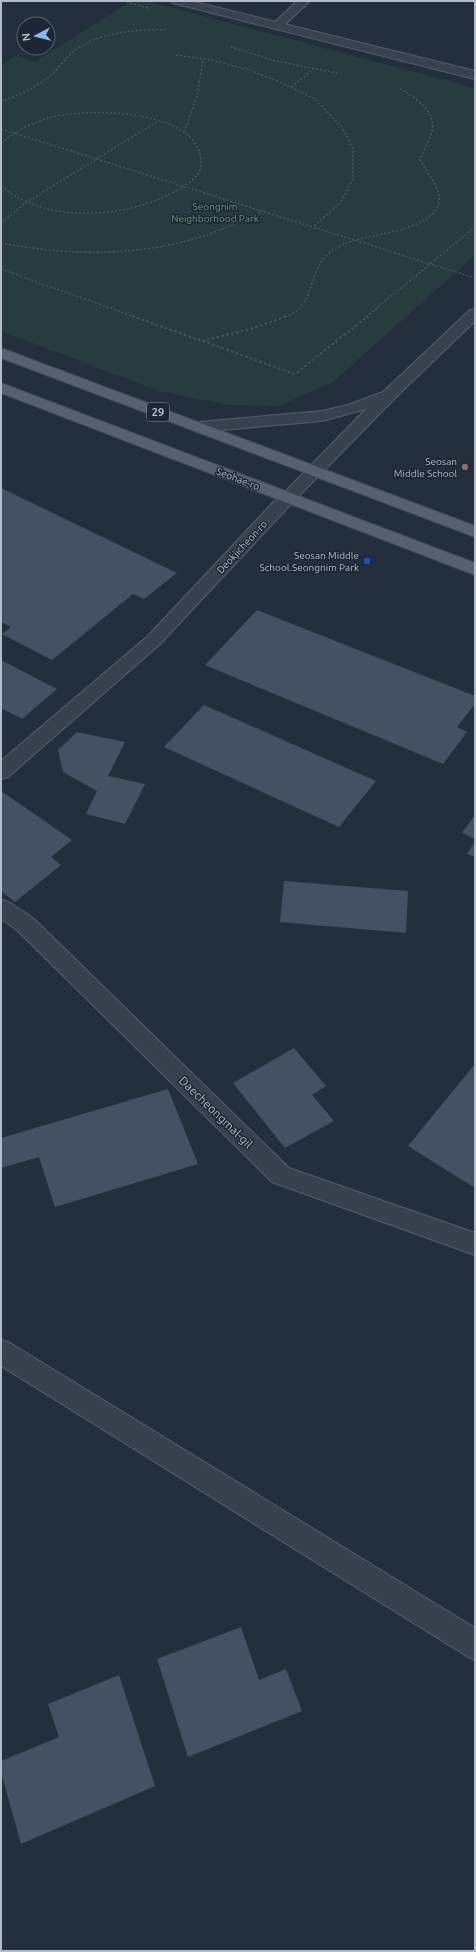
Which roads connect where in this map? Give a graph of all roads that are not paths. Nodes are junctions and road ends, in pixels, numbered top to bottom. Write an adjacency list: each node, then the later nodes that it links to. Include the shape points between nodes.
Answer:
1 (176, 1): 3 (street)
2 (304, 1): 3 (street)
3 (277, 26): 4 (street)
4 (475, 75)
5 (475, 313): 8 (street, Deokjicheon-ro)
6 (1, 353): 9 (main road, 29)
7 (1, 388): 11 (main road, Seohae-ro)
8 (392, 392): 9 (street, via 353,409 322,416); 10 (street, Deokjicheon-ro)
9 (199, 427): 10 (main road, 29)
10 (314, 471): 11 (street, Deokjicheon-ro); 12 (main road, 29)
11 (287, 498): 13 (main road, Seohae-ro); 14 (street, Deokjicheon-ro, via 154,640)
12 (475, 532)
13 (475, 569)
14 (1, 772)
15 (1, 908): 16 (street, Daecheongmal-gil, via 25,924 281,1175)
16 (475, 1244)
17 (1, 1352): 18 (street)
18 (475, 1645)

